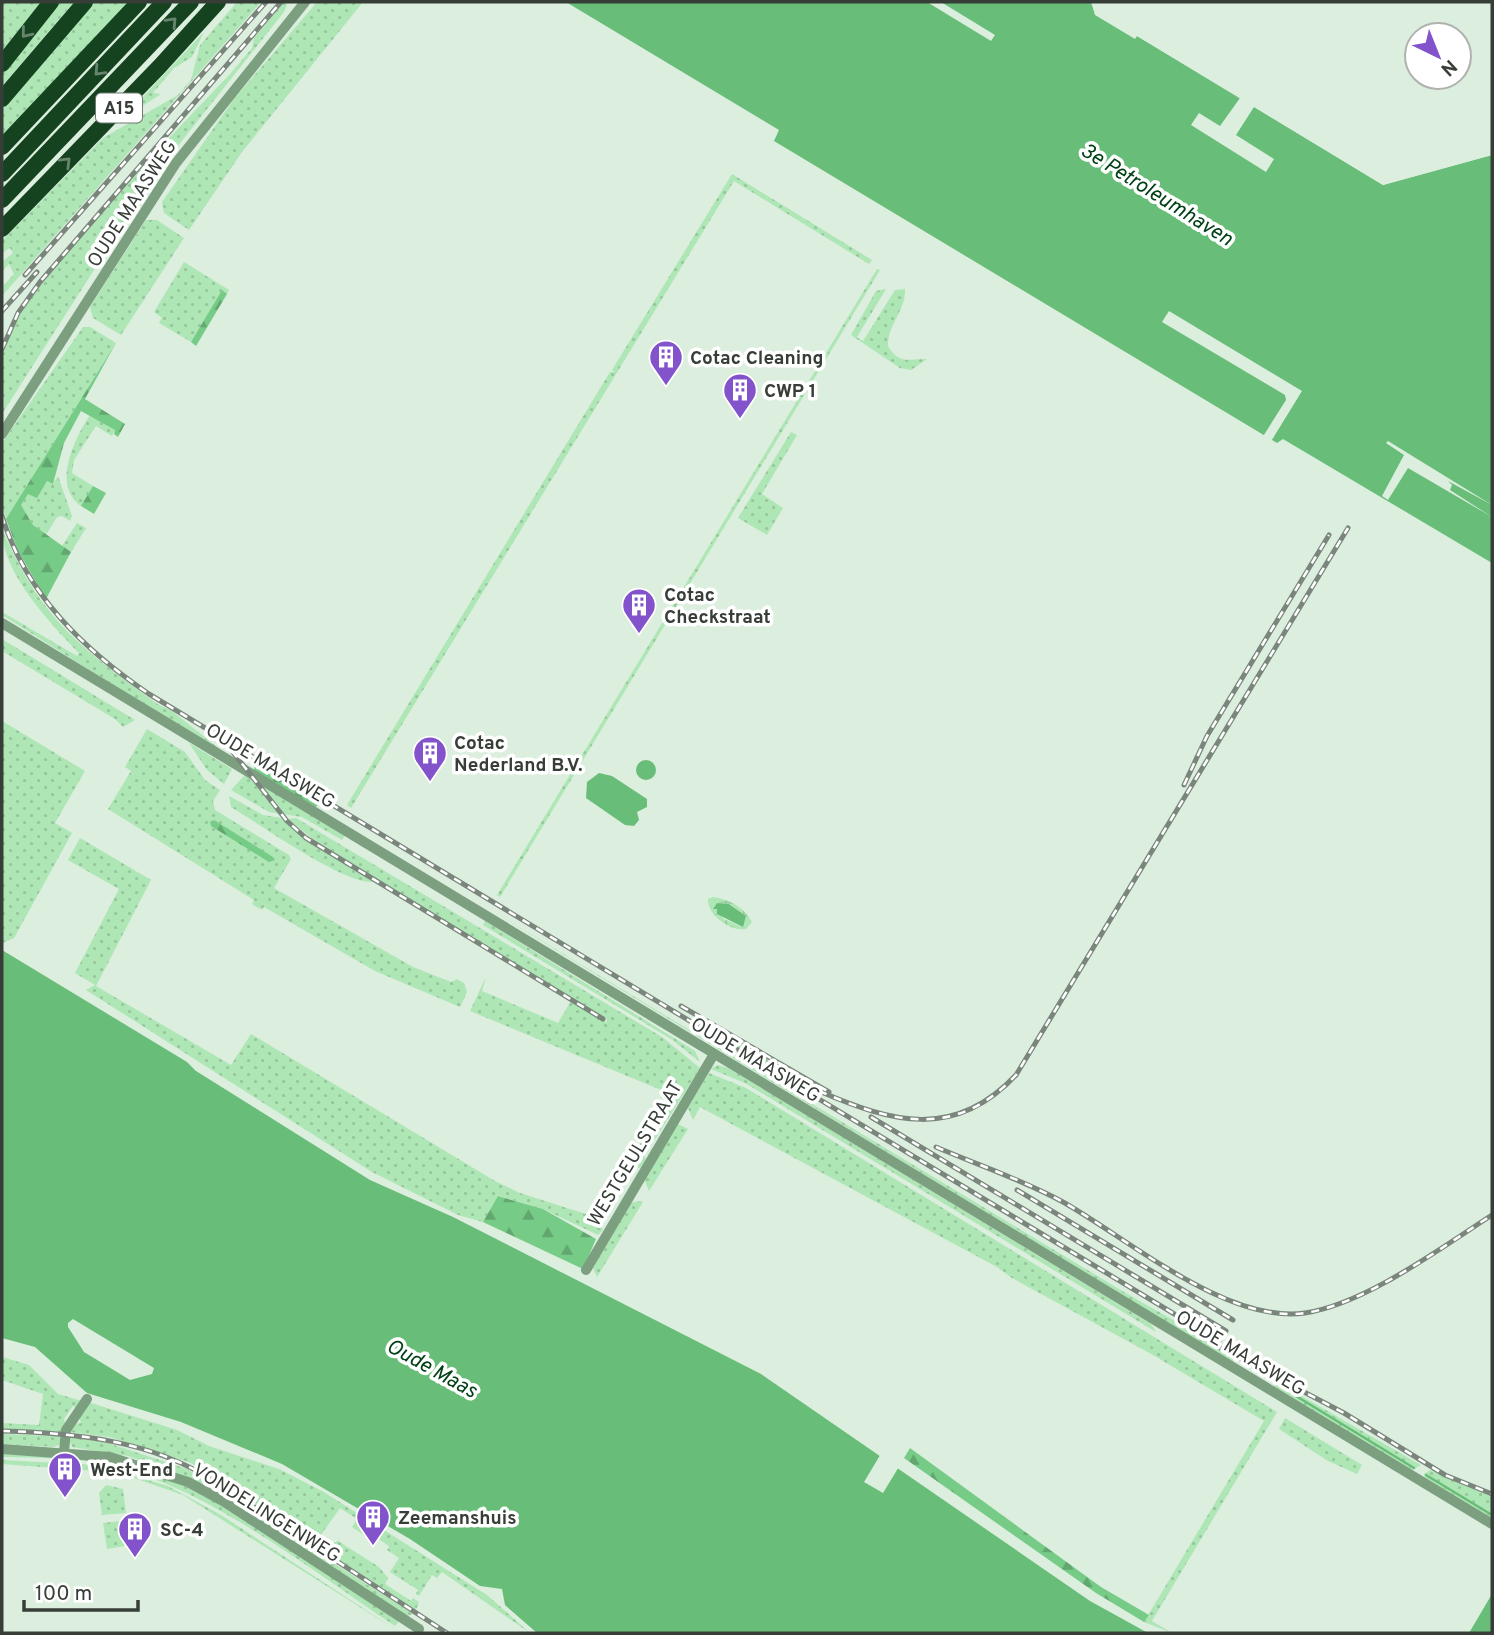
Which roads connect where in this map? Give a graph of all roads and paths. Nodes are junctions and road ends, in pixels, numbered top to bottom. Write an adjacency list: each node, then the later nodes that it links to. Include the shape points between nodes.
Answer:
1 (51, 2): 8 (highway, one-way to 8)
2 (85, 2): 9 (highway)
3 (139, 2): 10 (highway)
4 (162, 2): 11 (highway, A15, one-way to 11)
5 (191, 2): 12 (highway, A15, one-way to 5)
6 (218, 2): 13 (highway, A15, one-way to 6)
7 (305, 2): 14 (street, OUDE MAASWEG, via 176,163)
8 (2, 64)
9 (2, 99)
10 (2, 147)
11 (2, 174)
12 (2, 200)
13 (2, 229)
14 (2, 434)
15 (2, 623): 16 (street, OUDE MAASWEG)
16 (714, 1054): 17 (street, WESTGEULSTRAAT); 21 (street, OUDE MAASWEG)
17 (586, 1270)
18 (87, 1399): 20 (street, via 66,1430)
19 (2, 1449): 20 (street, VONDELINGENWEG)
20 (64, 1452): 22 (street, VONDELINGENWEG, via 127,1460 188,1482)
21 (1492, 1524)
22 (422, 1631)

